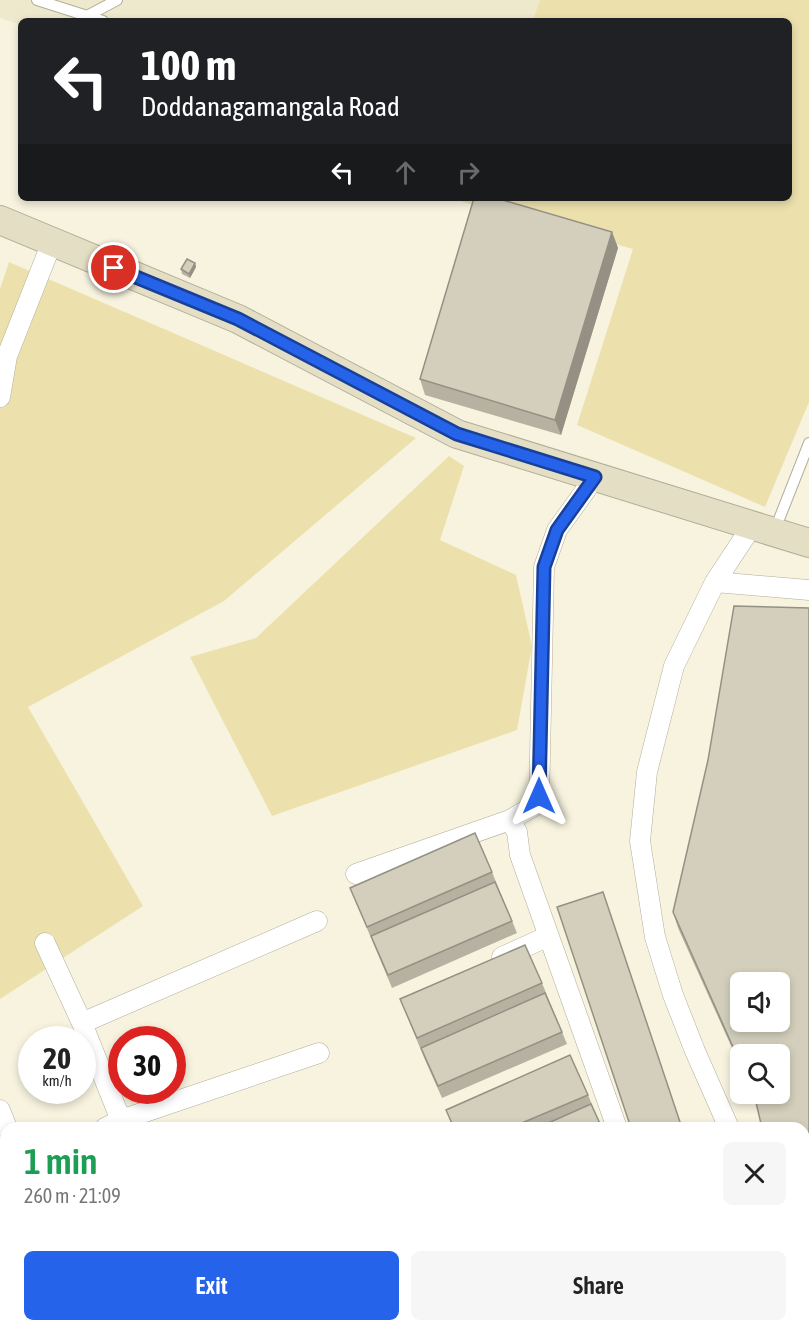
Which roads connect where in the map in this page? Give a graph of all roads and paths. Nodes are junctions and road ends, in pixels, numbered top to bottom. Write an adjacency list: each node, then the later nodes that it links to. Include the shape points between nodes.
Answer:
1 (37, 0): 3 (lane)
2 (117, 0): 3 (lane)
3 (87, 16): 4 (lane)
4 (93, 18)
5 (0, 220): 6 (street)
6 (52, 242): 7 (street, via 7,356); 9 (street, via 238,319 457,434)
7 (0, 397)
8 (809, 443): 10 (lane)
9 (595, 477): 10 (street); 14 (street, via 557,530 544,567 539,803)
10 (763, 529): 11 (street); 12 (street)
11 (809, 543)
12 (715, 582): 13 (street); 27 (street, via 674,666 647,772 640,841 655,938 687,1032)
13 (809, 590)
14 (510, 820): 15 (street); 17 (street)
15 (356, 874)
16 (317, 921): 20 (street)
17 (549, 936): 19 (street); 21 (street)
18 (45, 943): 20 (street)
19 (485, 965)
20 (82, 1023): 24 (street)
21 (590, 1052): 23 (street); 26 (street)
22 (319, 1053): 25 (street)
23 (569, 1061)
24 (115, 1122)
25 (124, 1122)
26 (615, 1122)
27 (726, 1122)

